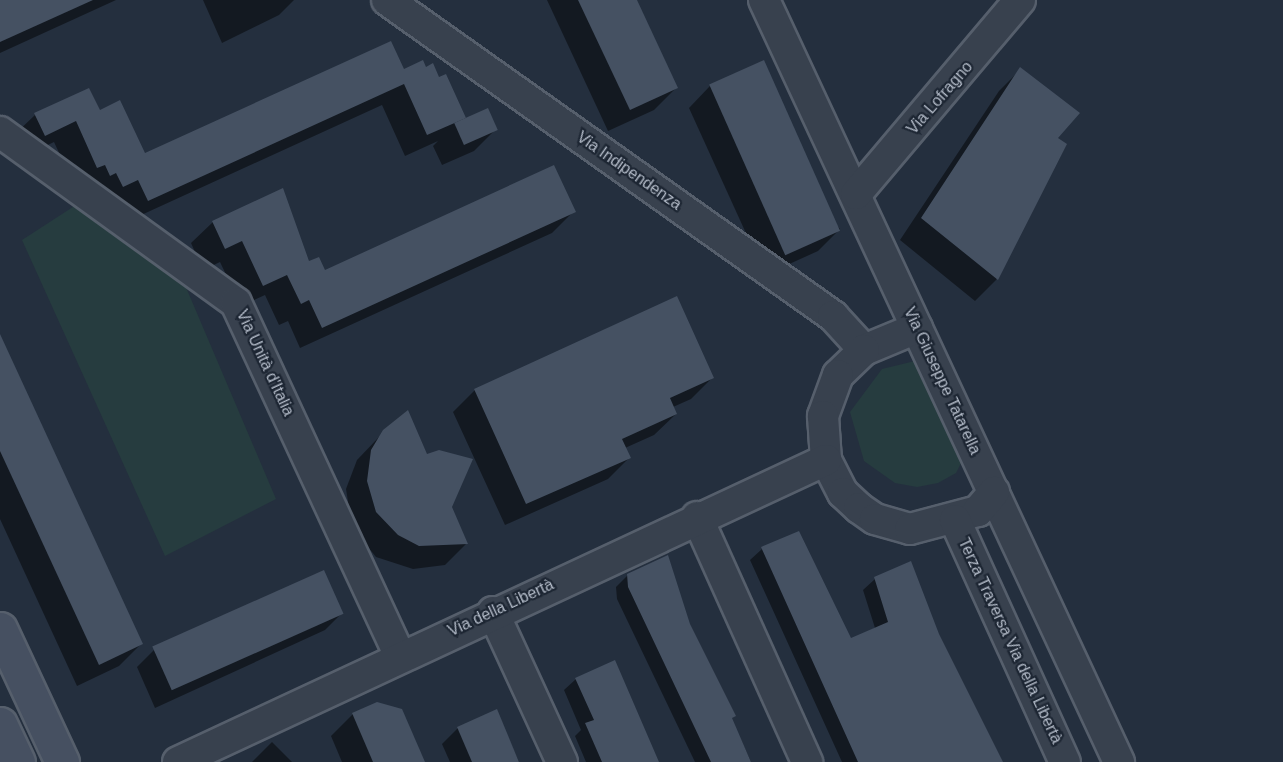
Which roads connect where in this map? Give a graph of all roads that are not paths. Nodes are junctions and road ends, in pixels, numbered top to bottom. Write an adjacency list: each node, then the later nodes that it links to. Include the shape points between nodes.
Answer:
1 (387, 0): 7 (street, Via Indipendenza, via 833,316)
2 (764, 0): 5 (street, Via Giuseppe Tatarella)
3 (1020, 0): 5 (street, Via Lofragno)
4 (0, 132): 14 (street, Via Unità d'Italia, via 236,303)
5 (856, 194): 6 (street, Via Giuseppe Tatarella)
6 (917, 328): 7 (street); 9 (street, Via Giuseppe Tatarella)
7 (864, 350): 8 (street, via 838,375 823,416)
8 (826, 460): 10 (street, Via della Libertà); 11 (street, via 843,493 875,519 910,529)
9 (994, 492): 11 (street, via 978,511); 22 (street, Via Giuseppe Tatarella)
10 (697, 517): 12 (street, Via della Libertà); 20 (street)
11 (955, 520): 21 (street, Terza Traversa Via della Libertà)
12 (493, 612): 14 (street, Via della Libertà); 19 (street)
13 (0, 629): 17 (street)
14 (400, 656): 18 (street, Via della Libertà)
15 (0, 724): 16 (street)
16 (18, 762)
17 (62, 762)
18 (178, 762)
19 (562, 762)
20 (807, 762)
21 (1065, 762)
22 (1119, 762)

